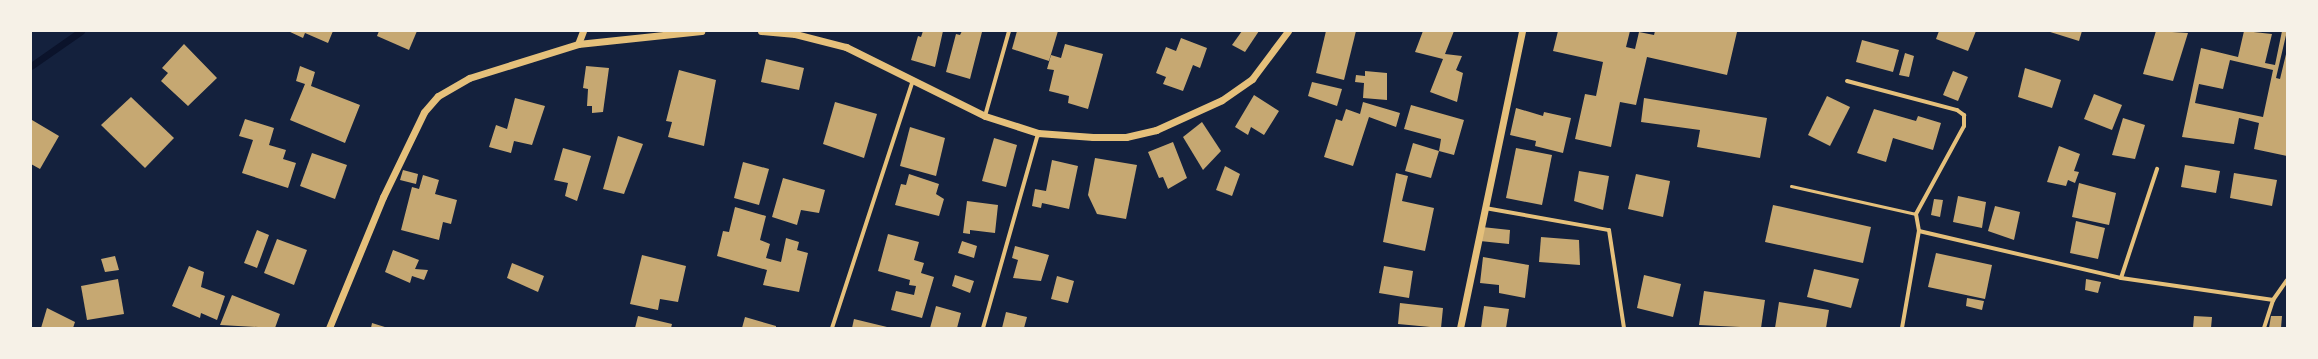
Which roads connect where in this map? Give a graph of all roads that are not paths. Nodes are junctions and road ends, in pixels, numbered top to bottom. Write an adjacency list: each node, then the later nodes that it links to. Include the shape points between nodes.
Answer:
1 (583, 31): 7 (street)
2 (701, 31): 7 (street)
3 (761, 31): 8 (street, via 795,34 846,47)
4 (1009, 31): 10 (street)
5 (1288, 31): 11 (street, via 1252,78 1182,122 1126,137)
6 (1522, 31): 14 (street)
7 (578, 44): 20 (street, via 469,78 438,96 424,112 383,197)
8 (913, 80): 10 (street); 21 (street)
9 (1847, 81): 15 (street, via 1957,110 1964,115 1964,126)
10 (985, 116): 11 (street)
11 (1038, 133): 22 (street)
12 (2157, 169): 17 (street)
13 (1791, 186): 15 (lane)
14 (1485, 208): 23 (street); 24 (street, via 1609,230)
15 (1916, 214): 16 (street)
16 (1919, 232): 17 (street); 25 (street)
17 (2121, 278): 19 (street)
18 (2287, 280): 19 (street)
19 (2274, 300): 26 (street)
20 (330, 328)
21 (832, 328)
22 (983, 328)
23 (1460, 328)
24 (1624, 328)
25 (1902, 328)
26 (2264, 328)

